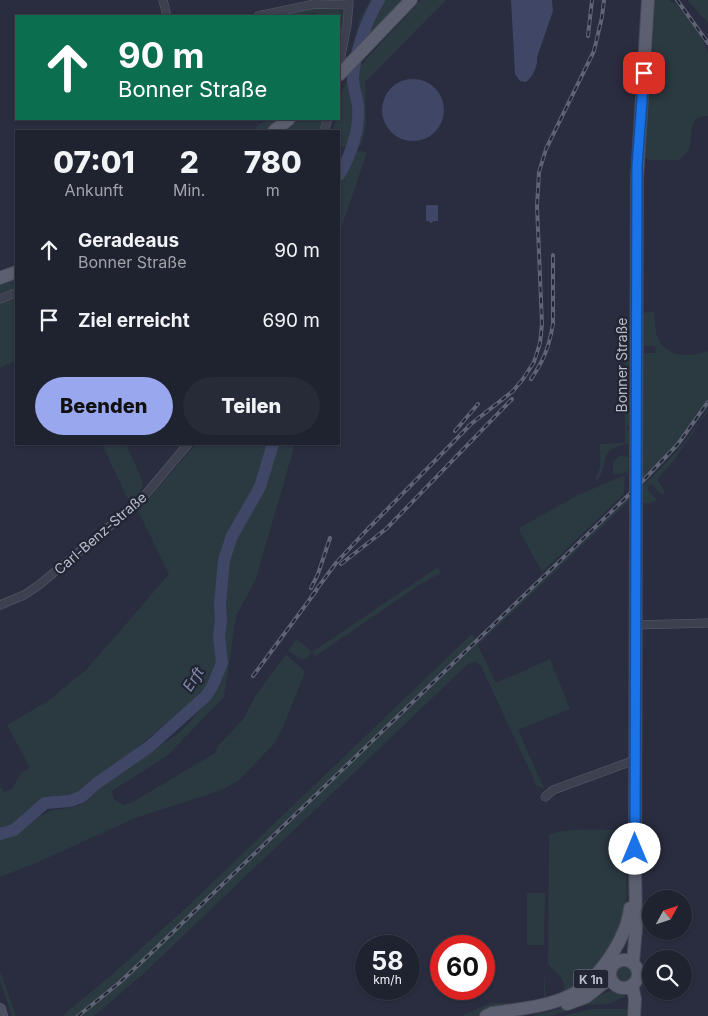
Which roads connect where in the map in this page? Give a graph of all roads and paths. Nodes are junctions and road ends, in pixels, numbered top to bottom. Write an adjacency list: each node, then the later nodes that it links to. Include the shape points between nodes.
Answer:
1 (163, 0): 5 (street)
2 (412, 0): 8 (main road)
3 (648, 0): 18 (main road, Bonner Straße, via 638,154)
4 (349, 3): 6 (street, via 309,4); 7 (street)
5 (167, 15)
6 (262, 15)
7 (340, 61)
8 (340, 74)
9 (288, 120): 10 (main road)
10 (275, 130)
11 (15, 272): 12 (main road)
12 (0, 278)
13 (15, 293): 14 (street)
14 (0, 299)
15 (187, 445): 16 (street, Carl-Benz-Straße, via 130,510 40,585)
16 (0, 605)
17 (708, 623): 18 (street)
18 (636, 625): 19 (main road, Bonner Straße)
19 (635, 760): 20 (street, via 553,790); 21 (main road, Bonner Straße)
20 (545, 797)
21 (636, 877): 22 (main road, via 636,935); 27 (main road, K 1n, via 622,937 607,960 580,989 560,1000)
22 (628, 961): 23 (main road, via 618,961 610,972); 23 (main road, via 637,968 636,982)
23 (621, 984): 25 (main road, via 635,999); 28 (main road, K 1n, via 552,1008)
24 (0, 1009): 26 (street)
25 (634, 1011)
26 (2, 1016)
27 (486, 1016)
28 (508, 1016)

